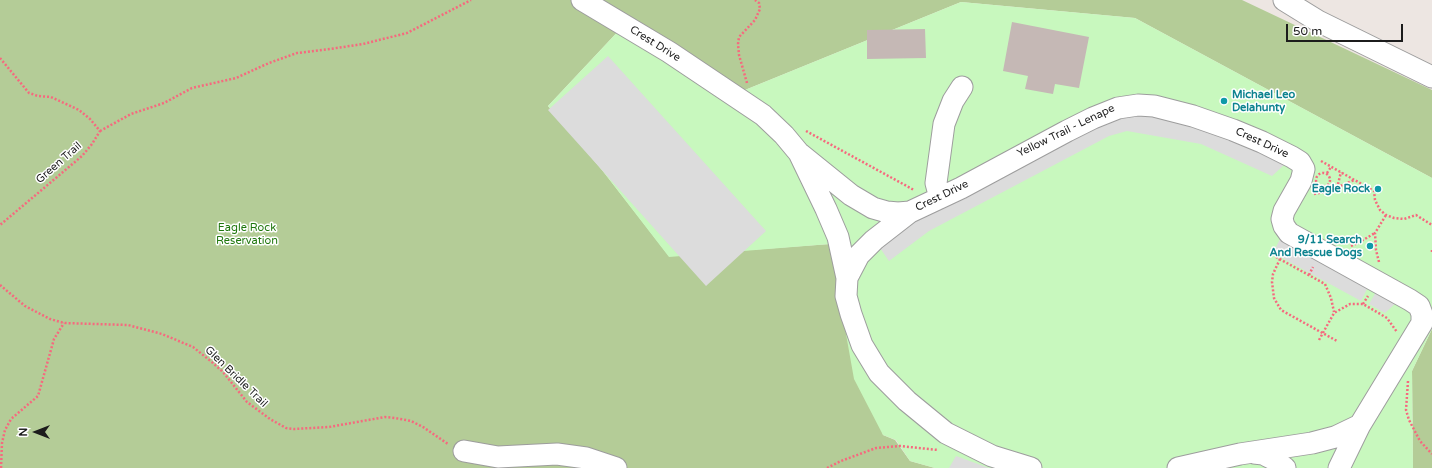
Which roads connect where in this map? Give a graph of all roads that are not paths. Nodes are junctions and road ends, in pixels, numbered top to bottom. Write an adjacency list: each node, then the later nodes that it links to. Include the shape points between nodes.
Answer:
1 (582, 0): 5 (street, Crest Drive, via 669,52 764,115)
2 (1284, 0): 3 (street, via 1318,21)
3 (1432, 78)
4 (962, 87): 6 (street, via 944,124 936,183)
5 (799, 153): 7 (street, Crest Drive, via 850,194 873,208 898,214); 8 (street, Crest Drive, via 838,237)
6 (940, 198): 7 (street, Crest Drive); 9 (street, Crest Drive, via 1067,130 1118,108 1138,105 1154,106 1193,116 1233,130 1300,162 1304,169 1301,182 1282,219 1289,233 1410,300 1418,306 1422,314 1422,323)
7 (910, 212): 8 (street, Crest Drive, via 859,255)
8 (847, 278): 15 (street, Crest Drive, via 846,296 851,314 862,345 879,373 907,401 946,433 992,456)
9 (1360, 425): 11 (street, via 1335,437 1312,443); 18 (street, Crest Drive)
10 (464, 451): 12 (street, via 498,456)
11 (1252, 453): 16 (street); 17 (street, via 1263,454)
12 (522, 455): 13 (street); 14 (street, via 557,454 586,458)
13 (492, 468)
14 (616, 468)
15 (1031, 468)
16 (1178, 468)
17 (1285, 468)
18 (1339, 468)

